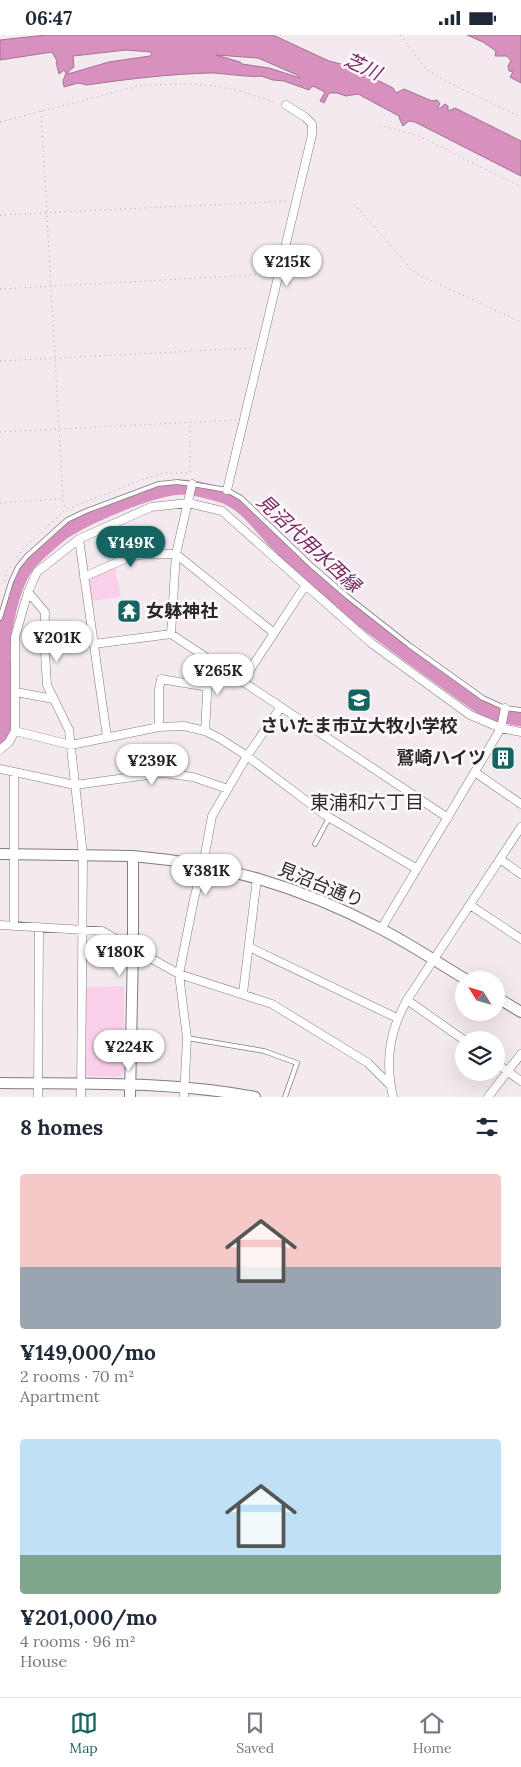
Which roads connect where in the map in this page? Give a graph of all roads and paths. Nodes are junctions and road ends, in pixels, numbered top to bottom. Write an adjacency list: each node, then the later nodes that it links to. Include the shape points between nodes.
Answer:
1 (400, 35): 4 (path, via 426,69)
2 (286, 105): 3 (path, via 214,86 163,84 125,89); 8 (street, via 312,124)
3 (41, 111): 5 (path); 10 (path)
4 (521, 117)
5 (0, 122)
6 (380, 125): 7 (path, via 419,136)
7 (521, 187)
8 (296, 200): 10 (path); 12 (street)
9 (354, 204): 15 (path, via 415,273)
10 (47, 213): 11 (path); 13 (path)
11 (0, 215)
12 (279, 273): 13 (path); 16 (street)
13 (51, 286): 14 (path); 17 (path)
14 (0, 289)
15 (521, 322)
16 (262, 347): 17 (path); 19 (street)
17 (55, 358): 18 (path); 21 (path)
18 (0, 361)
19 (244, 420): 20 (path); 25 (street)
20 (190, 423): 21 (path); 23 (path)
21 (59, 429): 22 (path); 26 (path)
22 (0, 432)
23 (190, 473)
24 (192, 484): 25 (lane); 28 (street); 35 (lane, via 158,485 67,520 18,567)
25 (227, 490): 45 (lane, via 241,498 348,597 409,645 483,698)
26 (62, 499): 27 (path); 29 (path)
27 (0, 503)
28 (188, 503): 30 (street, via 151,507); 31 (street); 33 (street, via 222,511)
29 (65, 510)
30 (79, 539): 32 (street); 34 (street, via 37,572)
31 (176, 554): 32 (street, via 128,557); 36 (street); 37 (street)
32 (84, 577): 38 (street)
33 (305, 586): 36 (street); 47 (street, via 371,643 470,715)
34 (28, 592): 42 (street, via 15,637); 43 (street, via 45,612 47,685)
35 (0, 618)
36 (274, 633): 40 (street)
37 (171, 634): 38 (street); 39 (street)
38 (94, 644): 52 (street)
39 (210, 660): 40 (street); 41 (street)
40 (242, 682): 44 (street)
41 (208, 687): 48 (street, via 160,679); 50 (street)
42 (16, 692): 43 (street); 49 (street)
43 (53, 699): 53 (street, via 69,730)
44 (281, 707): 55 (street); 63 (street)
45 (505, 708): 46 (lane); 47 (street)
46 (521, 710)
47 (502, 725): 51 (street); 58 (street)
48 (159, 727): 50 (street, via 184,726); 52 (street)
49 (15, 731): 53 (street); 54 (street)
50 (205, 731): 55 (street)
51 (521, 732)
52 (107, 737): 53 (street)
53 (71, 745): 59 (street)
54 (0, 750)
55 (248, 756): 60 (street); 62 (street)
56 (0, 769): 57 (street)
57 (14, 772): 59 (street); 67 (street)
58 (476, 773): 61 (street); 63 (street)
59 (76, 785): 60 (street, via 162,773 192,777); 68 (street)
60 (228, 789): 71 (street, via 212,816)
61 (521, 804)
62 (330, 818): 65 (lane); 72 (street)
63 (448, 818): 72 (street)
64 (521, 827): 70 (street)
65 (315, 844)
66 (0, 854): 67 (street, 見沼台通り)
67 (14, 855): 68 (street, 見沼台通り); 77 (street)
68 (82, 855): 69 (street, 見沼台通り); 80 (street)
69 (133, 856): 71 (street, 見沼台通り); 83 (street)
70 (500, 859): 73 (street); 75 (street)
71 (203, 865): 74 (street, 見沼台通り); 86 (street)
72 (417, 869): 79 (street)
73 (521, 873)
74 (258, 878): 79 (street, 見沼台通り, via 321,900); 82 (street)
75 (470, 905): 81 (street); 84 (street)
76 (0, 925): 77 (street)
77 (14, 926): 78 (street)
78 (39, 927): 80 (street); 99 (street)
79 (381, 929): 84 (street, 見沼台通り)
80 (82, 930): 83 (street, via 102,931); 100 (street)
81 (521, 939)
82 (249, 947): 87 (street); 91 (street)
83 (133, 948): 86 (street); 101 (street)
84 (434, 960): 85 (street, 見沼台通り); 88 (street)
85 (455, 973)
86 (179, 974): 87 (street); 93 (street)
87 (243, 993): 102 (street, via 272,1004 368,1063)
88 (407, 1001): 91 (street); 92 (street)
89 (505, 1002): 90 (street)
90 (521, 1012)
91 (397, 1018): 102 (street, via 390,1045)
92 (455, 1034)
93 (187, 1037): 103 (street); 109 (lane, via 264,1051 297,1063)
94 (521, 1055): 96 (street)
95 (505, 1069): 96 (street)
96 (508, 1071): 97 (street); 111 (street)
97 (521, 1081)
98 (0, 1083): 99 (street)
99 (38, 1083): 100 (street); 105 (street)
100 (82, 1083): 101 (street); 106 (street)
101 (130, 1085): 103 (street); 107 (street)
102 (390, 1085): 110 (street)
103 (184, 1092): 104 (street)
104 (232, 1095): 108 (street)
105 (38, 1097)
106 (81, 1097)
107 (130, 1097)
108 (255, 1097)
109 (285, 1097)
110 (393, 1097)
111 (488, 1097)

